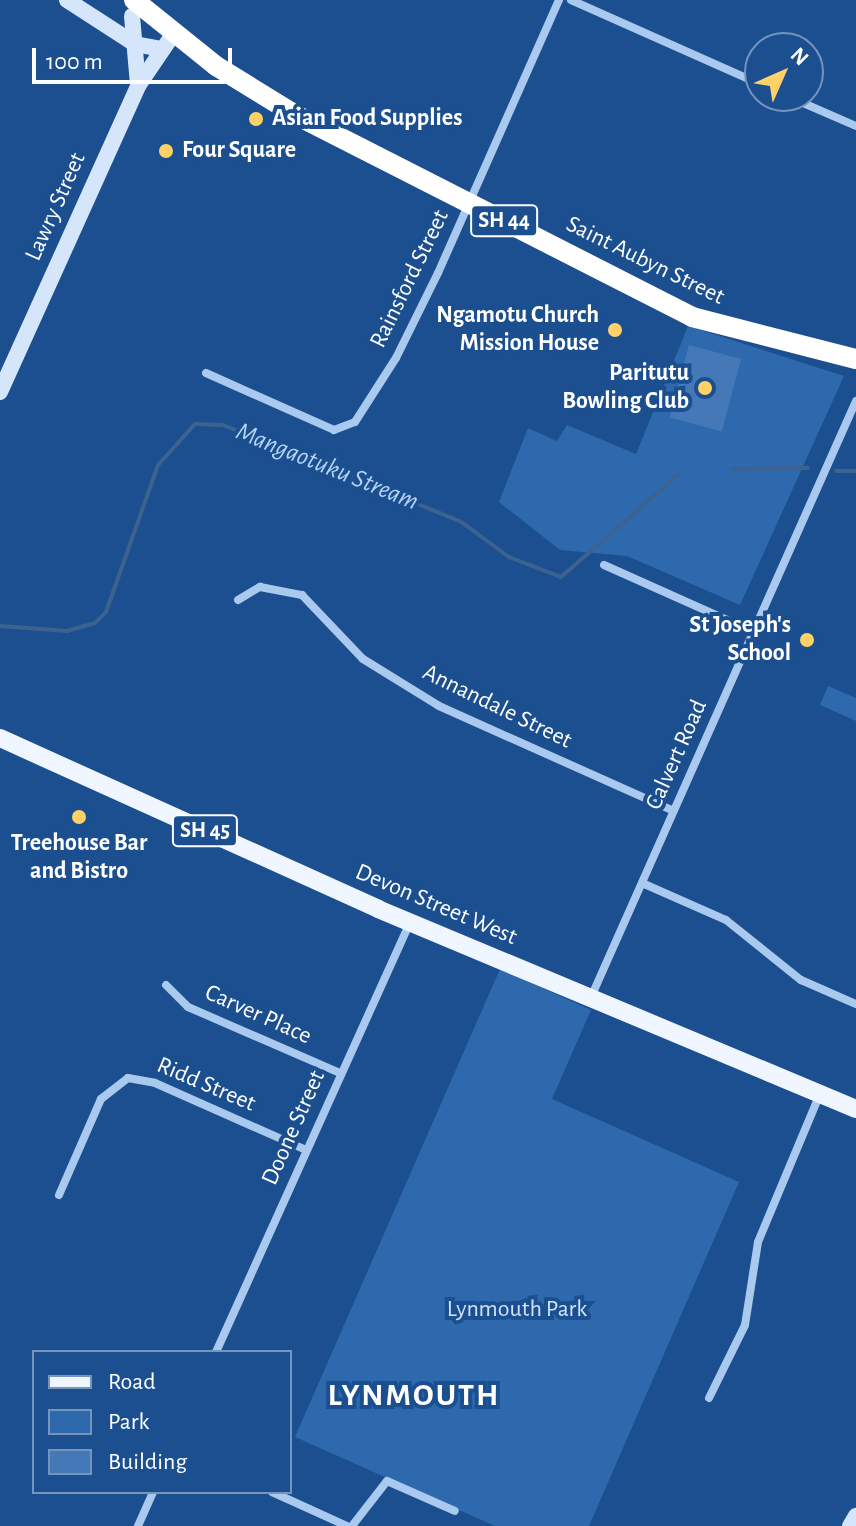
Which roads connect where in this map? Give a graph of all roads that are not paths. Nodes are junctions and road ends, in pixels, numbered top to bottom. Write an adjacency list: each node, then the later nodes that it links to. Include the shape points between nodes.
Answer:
1 (67, 0): 5 (street)
2 (559, 0): 12 (street, Rainsford Street)
3 (571, 0): 8 (street)
4 (136, 8): 5 (street); 6 (highway, SH 44); 7 (street, Lawry Street)
5 (95, 16): 7 (street)
6 (168, 41): 7 (street); 9 (street, Lawry Street); 12 (highway, Saint Aubyn Street / SH 44, via 283,108)
7 (135, 44): 9 (street, Lawry Street)
8 (744, 77)
9 (138, 86): 15 (street, Lawry Street)
10 (824, 112): 11 (street)
11 (856, 126)
12 (469, 203): 13 (highway, Saint Aubyn Street / SH 44, via 692,317); 14 (street, Rainsford Street, via 396,358 349,426 323,426)
13 (856, 359)
14 (206, 373)
15 (0, 392)
16 (856, 401): 19 (street, Calvert Road)
17 (604, 565): 19 (street)
18 (238, 600): 21 (street, Annandale Street, via 260,587 302,595 363,659 439,706)
19 (754, 632): 21 (street, Calvert Road)
20 (0, 738): 23 (main road, Devon Street West / SH 45)
21 (674, 811): 22 (street, Calvert Road)
22 (642, 883): 25 (street, Calvert Road); 26 (street, via 726,920 801,980)
23 (411, 921): 25 (main road, Devon Street West / SH 45); 27 (street, Doone Street)
24 (166, 985): 27 (street, Carver Place, via 188,1007)
25 (592, 995): 28 (main road, Devon Street West / SH 45)
26 (856, 1004)
27 (340, 1073): 30 (street, Doone Street)
28 (821, 1094): 29 (main road, Devon Street West / SH 45); 33 (street, via 758,1242 745,1325)
29 (856, 1109)
30 (306, 1150): 31 (street, Ridd Street, via 155,1083 128,1078 101,1099); 32 (street, Doone Street)
31 (59, 1195)
32 (217, 1350)
33 (709, 1398)
34 (152, 1494): 38 (street)
35 (277, 1494): 39 (street)
36 (455, 1511): 39 (street, via 387,1481)
37 (856, 1516): 40 (street)
38 (138, 1526)
39 (350, 1526)
40 (850, 1526)

